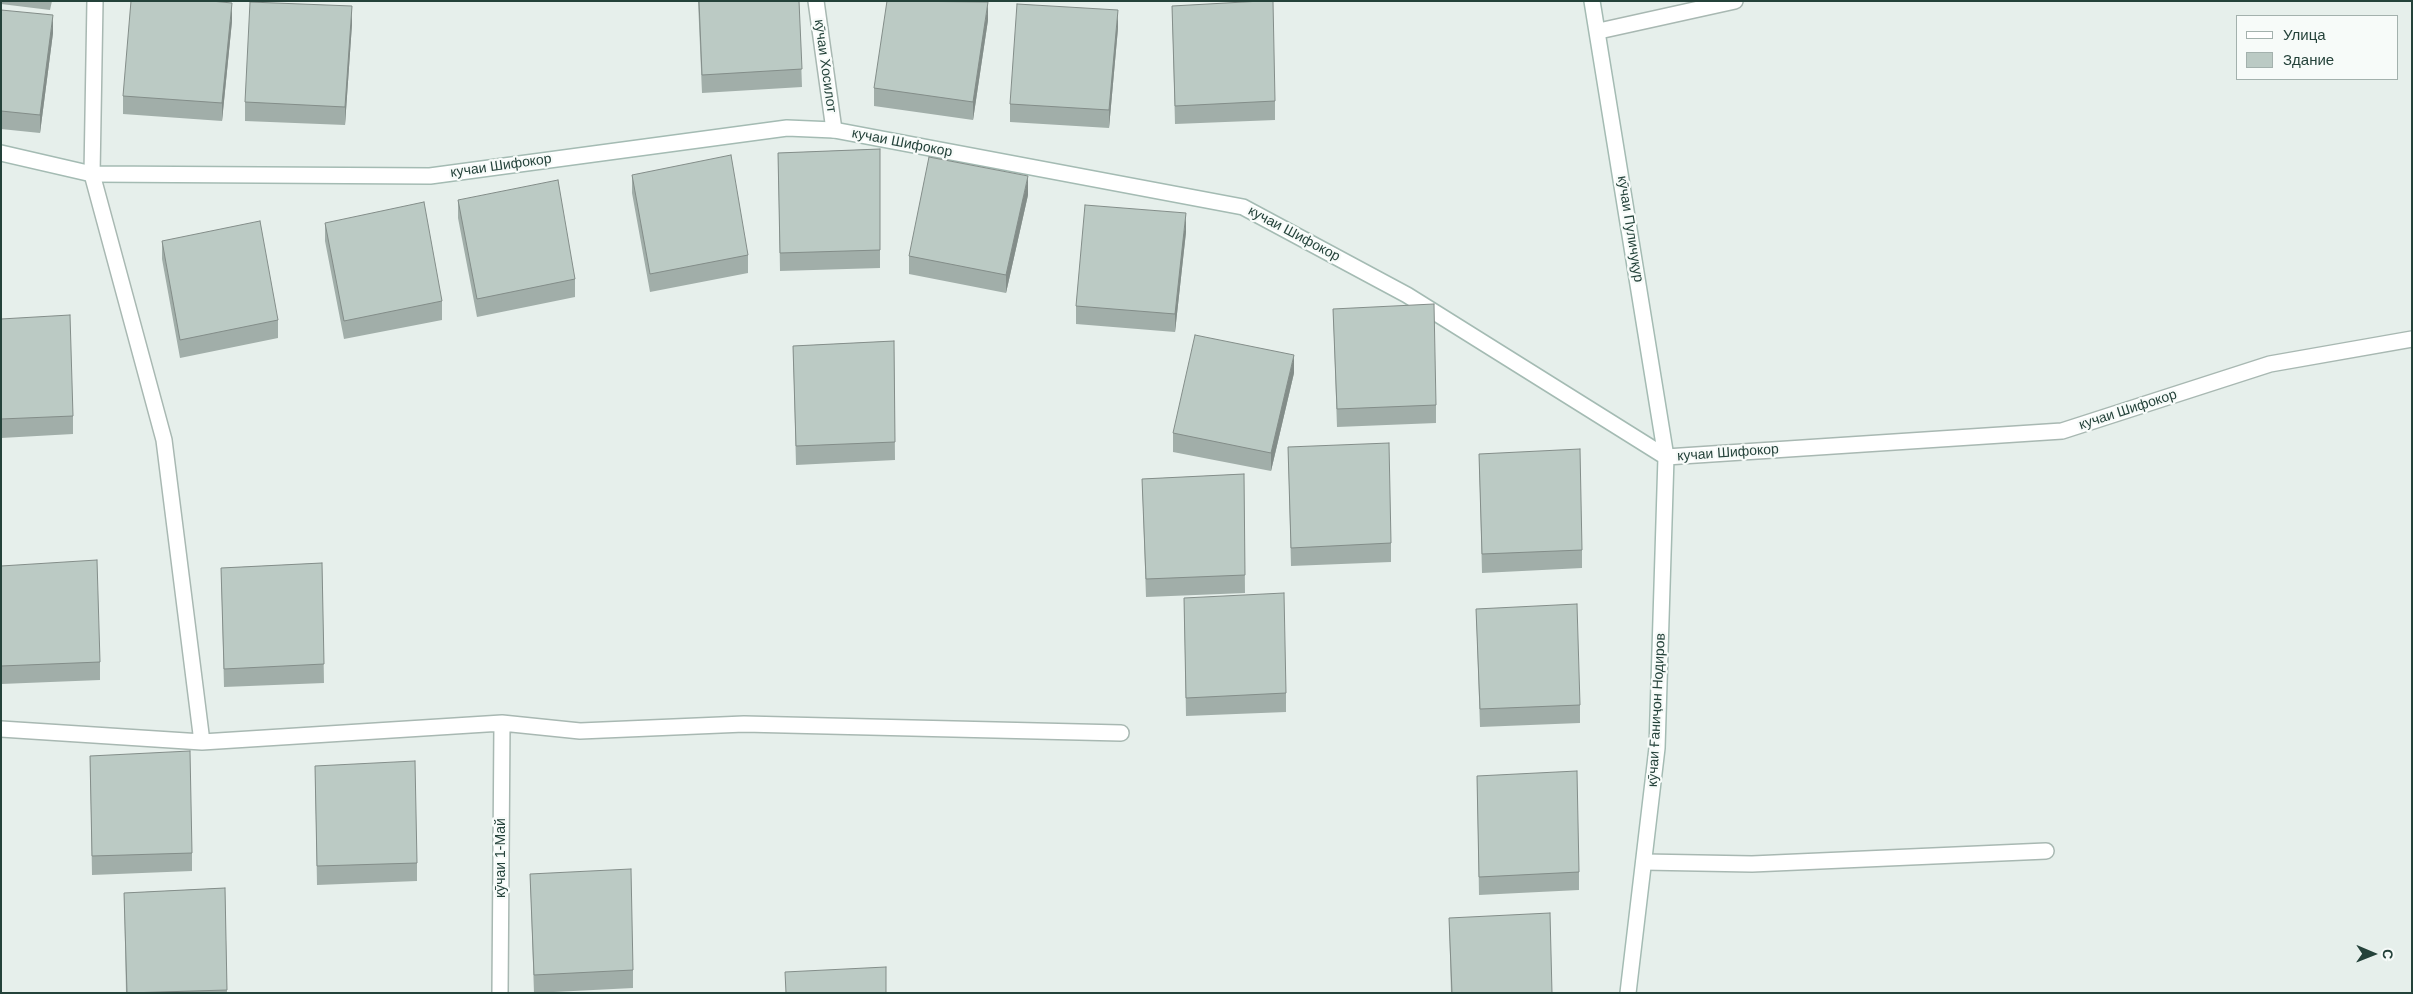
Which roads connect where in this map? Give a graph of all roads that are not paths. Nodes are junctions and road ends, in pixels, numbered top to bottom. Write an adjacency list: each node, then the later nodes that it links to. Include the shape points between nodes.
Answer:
1 (96, 1): 8 (street)
2 (816, 1): 6 (street, кӯчаи Хосилот)
3 (1592, 1): 5 (street, кӯчаи Пуличуқур)
4 (1736, 1): 5 (street)
5 (1599, 31): 10 (street, кӯчаи Пуличуқур)
6 (834, 130): 8 (street, кучаи Шифокор, via 787,128 430,176); 10 (street, кучаи Шифокор, via 1243,207 1407,295)
7 (1, 153): 8 (street, кучаи Шифокор)
8 (92, 174): 14 (street, via 164,440)
9 (2412, 339): 10 (street, кучаи Шифокор, via 2270,364 2062,431)
10 (1666, 457): 16 (street, кӯчаи Ғаниҷон Нодиров, via 1657,748)
11 (502, 724): 13 (street, via 580,731 744,724); 14 (street); 17 (street, кӯчаи 1-Май)
12 (1, 729): 14 (street)
13 (1121, 733)
14 (202, 742)
15 (2046, 852): 16 (street, via 1752,864)
16 (1644, 862): 18 (street, кӯчаи Ғаниҷон Нодиров)
17 (500, 993)
18 (1628, 993)

